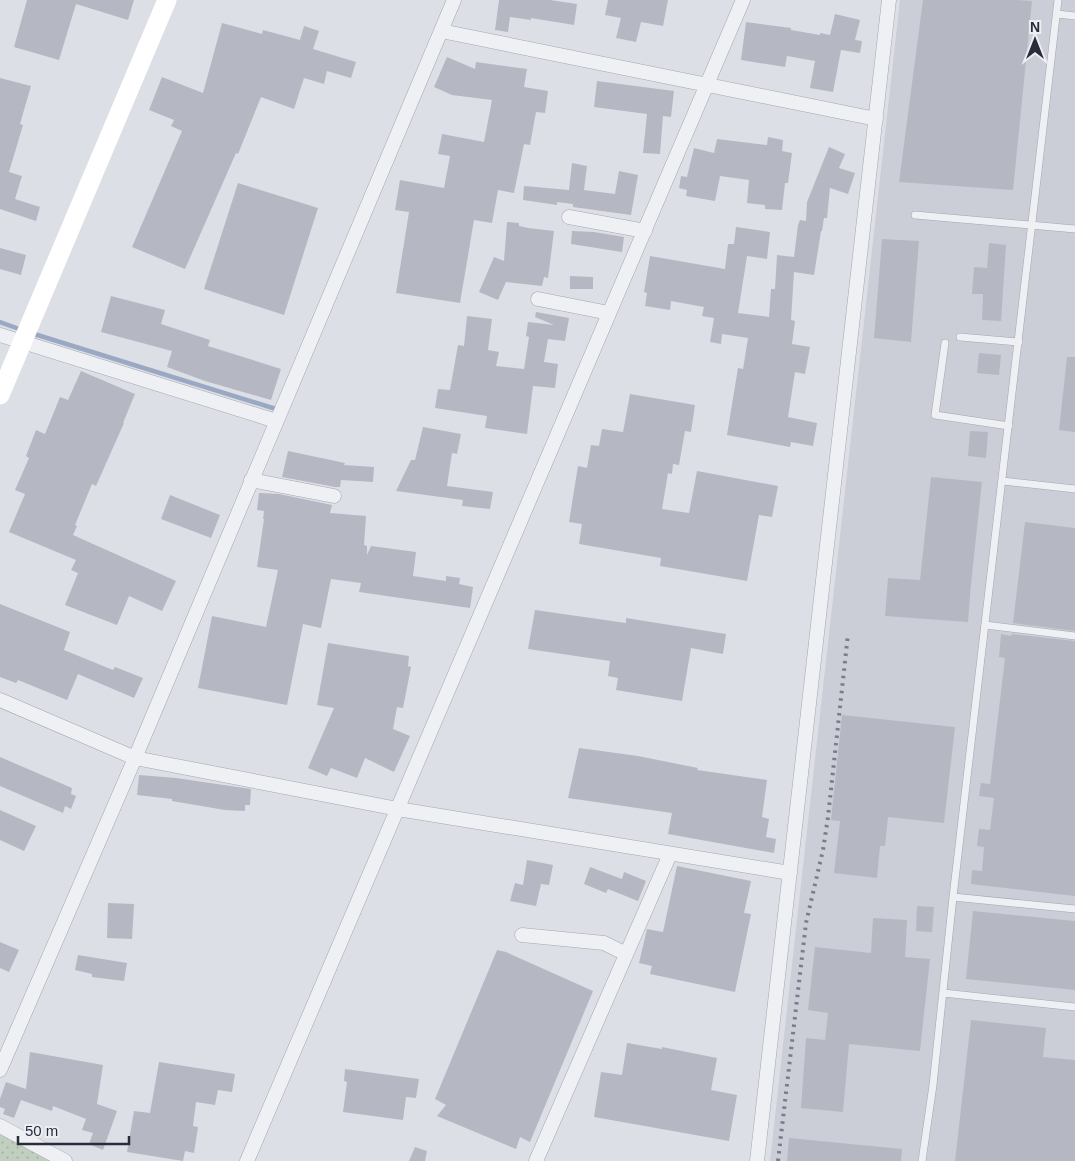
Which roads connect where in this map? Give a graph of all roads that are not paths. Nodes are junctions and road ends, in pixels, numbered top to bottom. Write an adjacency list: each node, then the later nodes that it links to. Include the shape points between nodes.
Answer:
1 (167, 0): 21 (street)
2 (454, 0): 8 (street)
3 (743, 0): 9 (street)
4 (889, 0): 10 (street)
5 (1058, 0): 6 (lane)
6 (1057, 14): 7 (lane); 13 (lane)
7 (1075, 16)
8 (441, 31): 9 (street); 24 (street)
9 (706, 86): 10 (street); 15 (street)
10 (876, 119): 36 (street)
11 (915, 215): 13 (lane)
12 (569, 218): 15 (street)
13 (1032, 225): 14 (lane); 20 (lane)
14 (1075, 229)
15 (645, 231): 17 (street)
16 (538, 299): 17 (street)
17 (609, 314): 34 (street)
18 (0, 335): 21 (street)
19 (960, 337): 20 (lane)
20 (1018, 342): 25 (lane)
21 (23, 343): 23 (street); 24 (street)
22 (945, 343): 25 (lane, via 934,415)
23 (0, 395)
24 (276, 421): 26 (street)
25 (1009, 426): 27 (lane)
26 (251, 480): 29 (street); 33 (street)
27 (1003, 481): 28 (lane); 30 (lane)
28 (1075, 489)
29 (334, 496)
30 (985, 625): 31 (lane); 37 (lane)
31 (1075, 636)
32 (0, 700): 33 (street)
33 (135, 758): 34 (street); 43 (street)
34 (398, 809): 35 (street); 46 (street)
35 (670, 854): 36 (street); 40 (street)
36 (790, 873): 48 (street)
37 (953, 897): 38 (lane); 41 (lane)
38 (1075, 909)
39 (522, 935): 40 (street, via 604,943)
40 (626, 954): 47 (street)
41 (943, 993): 42 (lane); 49 (lane)
42 (1075, 1007)
43 (0, 1070)
44 (0, 1126): 45 (street)
45 (65, 1161)
46 (248, 1161)
47 (536, 1161)
48 (757, 1161)
49 (922, 1161)

